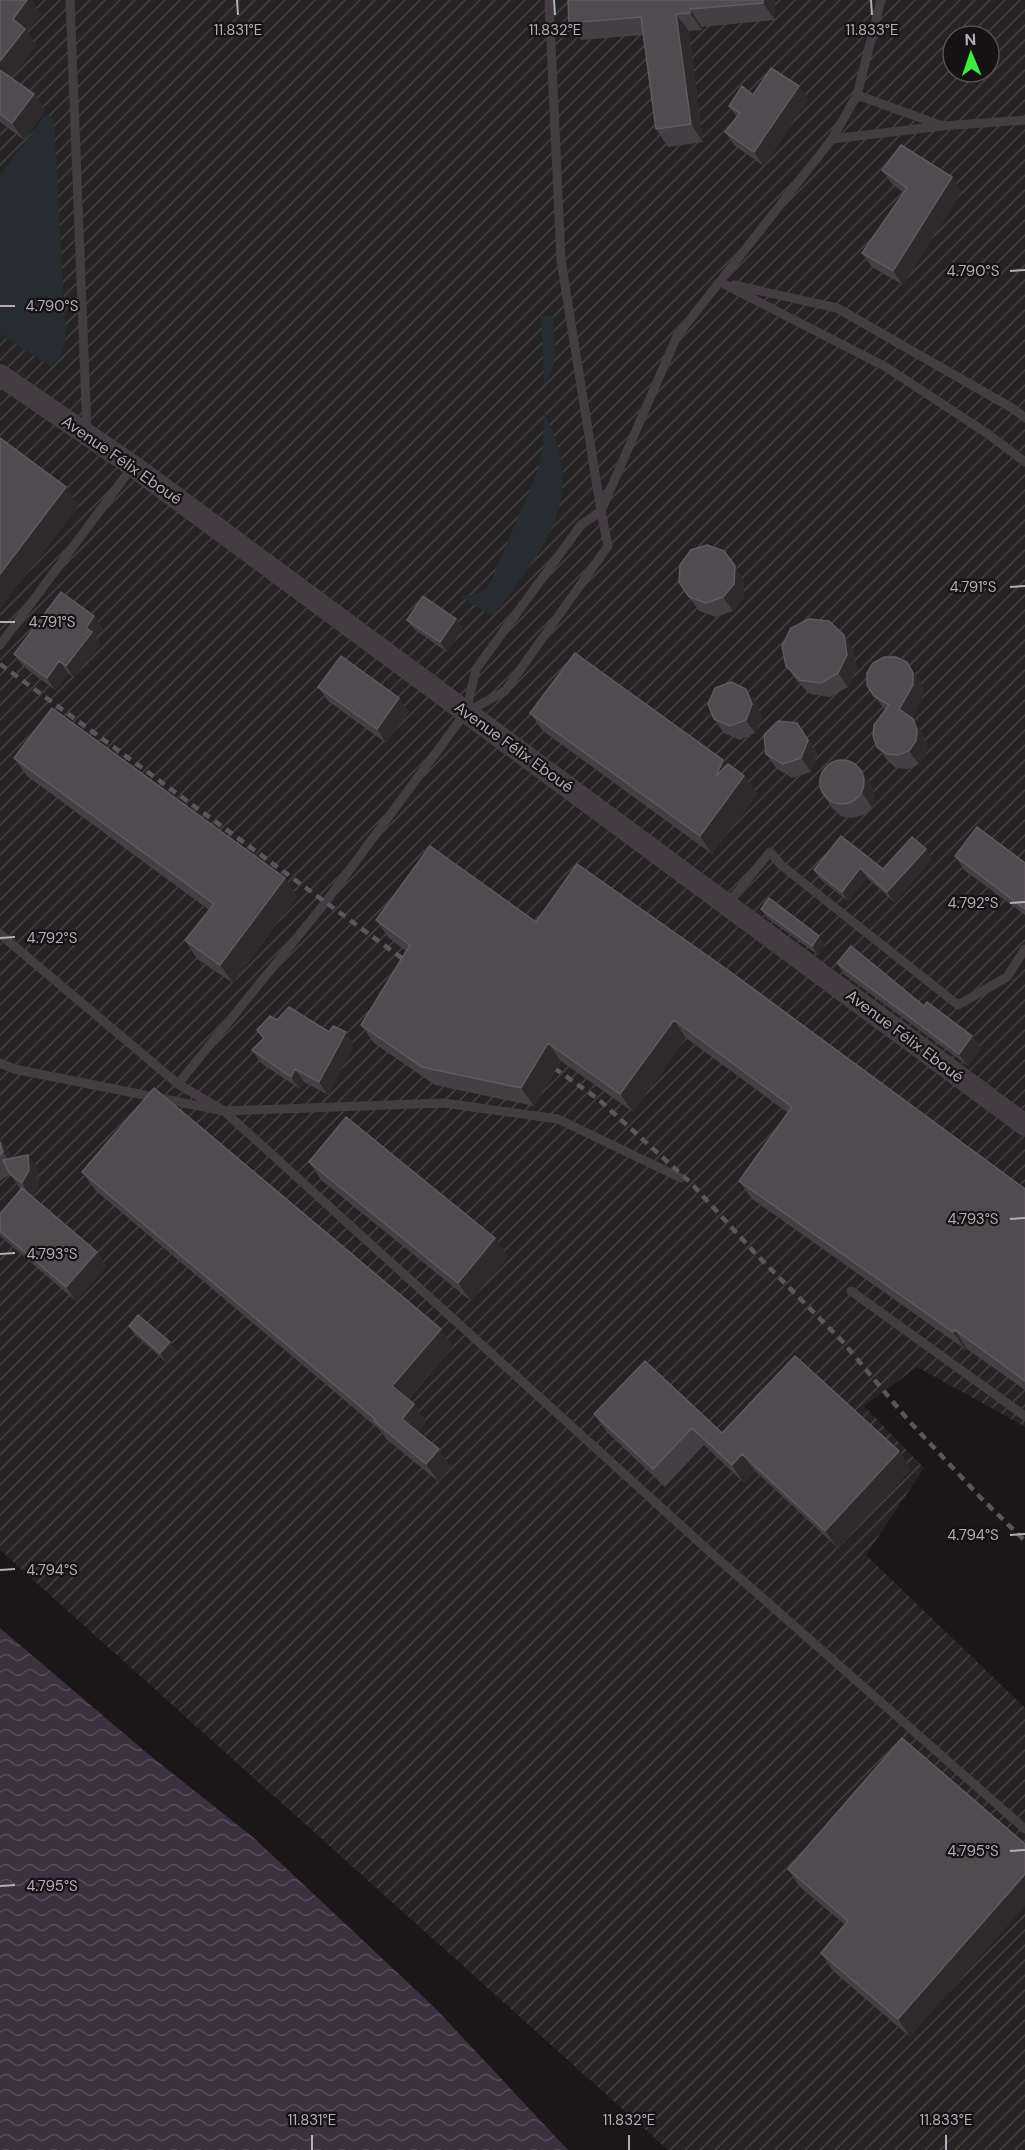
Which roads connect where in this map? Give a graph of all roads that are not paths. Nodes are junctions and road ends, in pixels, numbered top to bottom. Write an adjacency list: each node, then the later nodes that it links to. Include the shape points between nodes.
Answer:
1 (70, 0): 11 (lane)
2 (549, 0): 14 (lane, via 561,260)
3 (881, 0): 4 (lane)
4 (857, 95): 6 (lane); 7 (lane)
5 (1025, 120): 6 (lane)
6 (942, 126): 7 (lane)
7 (832, 139): 8 (lane)
8 (720, 282): 10 (lane, via 837,308); 12 (lane, via 886,367); 14 (lane, via 677,336)
9 (0, 375): 11 (street, Avenue Félix Eboué)
10 (1025, 418)
11 (87, 435): 13 (street, Avenue Félix Eboué)
12 (1025, 462)
13 (133, 466): 15 (lane); 16 (street, Avenue Félix Eboué)
14 (601, 511): 16 (lane, via 581,525 476,669); 16 (lane, via 608,546 505,691)
15 (0, 645)
16 (466, 712): 17 (street, Avenue Félix Eboué); 21 (lane, via 325,903)
17 (727, 904): 19 (lane, via 770,852 781,865 958,1005 1006,977); 23 (street, Avenue Félix Eboué)
18 (0, 934): 21 (lane)
19 (1025, 949)
20 (0, 1063): 22 (lane)
21 (178, 1084): 22 (lane)
22 (224, 1111): 24 (lane, via 443,1103 558,1119); 27 (lane, via 708,1550)
23 (1025, 1125)
24 (681, 1178)
25 (850, 1291): 26 (lane)
26 (1025, 1416)
27 (1025, 1829)

